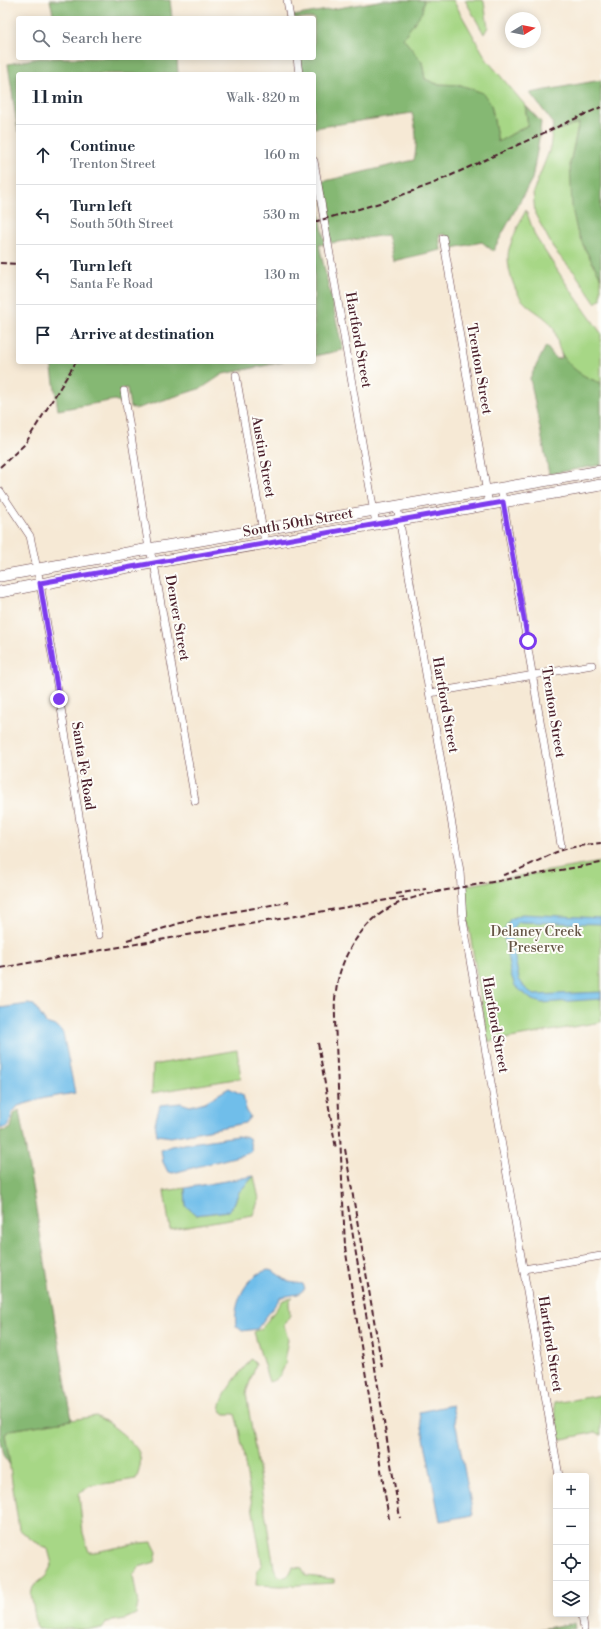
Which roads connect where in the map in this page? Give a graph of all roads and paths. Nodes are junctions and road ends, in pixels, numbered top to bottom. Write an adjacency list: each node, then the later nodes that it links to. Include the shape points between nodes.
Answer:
1 (287, 0): 2 (street)
2 (290, 16)
3 (297, 60): 4 (street)
4 (299, 72)
5 (316, 173): 17 (street, Hartford Street)
6 (443, 238): 13 (street, Trenton Street)
7 (236, 375): 20 (street, Austin Street)
8 (124, 391): 22 (street, Denver Street)
9 (600, 471): 10 (street); 11 (main road, South 50th Street)
10 (601, 485): 14 (main road, South 50th Street)
11 (501, 488): 13 (main road, South 50th Street); 14 (street, Trenton Street)
12 (0, 491): 24 (street, Santa Fe Road, via 30,536)
13 (486, 491): 15 (street, Trenton Street); 16 (main road, South 50th Street)
14 (503, 502): 15 (main road, South 50th Street); 29 (street, Trenton Street)
15 (489, 505): 18 (main road, South 50th Street)
16 (398, 506): 17 (main road, South 50th Street); 18 (street, Hartford Street)
17 (373, 510): 19 (street, Hartford Street); 20 (main road, South 50th Street)
18 (399, 520): 19 (main road, South 50th Street); 30 (street, Hartford Street)
19 (376, 524): 21 (main road, South 50th Street)
20 (262, 529): 21 (street, Austin Street); 22 (main road, South 50th Street)
21 (265, 544): 23 (main road, South 50th Street)
22 (149, 549): 23 (street, Denver Street); 24 (main road, South 50th Street)
23 (154, 563): 26 (main road, South 50th Street); 31 (street, Denver Street)
24 (37, 569): 25 (main road, South 50th Street); 26 (street, Santa Fe Road)
25 (0, 576)
26 (40, 583): 27 (main road, South 50th Street); 33 (street, Santa Fe Road)
27 (0, 592)
28 (592, 665): 29 (street)
29 (533, 675): 30 (street); 32 (street, Trenton Street)
30 (430, 693): 35 (street, Hartford Street, via 460,871 463,920)
31 (195, 801)
32 (561, 845)
33 (99, 935)
34 (601, 1256): 35 (street)
35 (524, 1270): 36 (street, Hartford Street)
36 (558, 1473)
37 (582, 1617): 38 (street)
38 (584, 1629)

